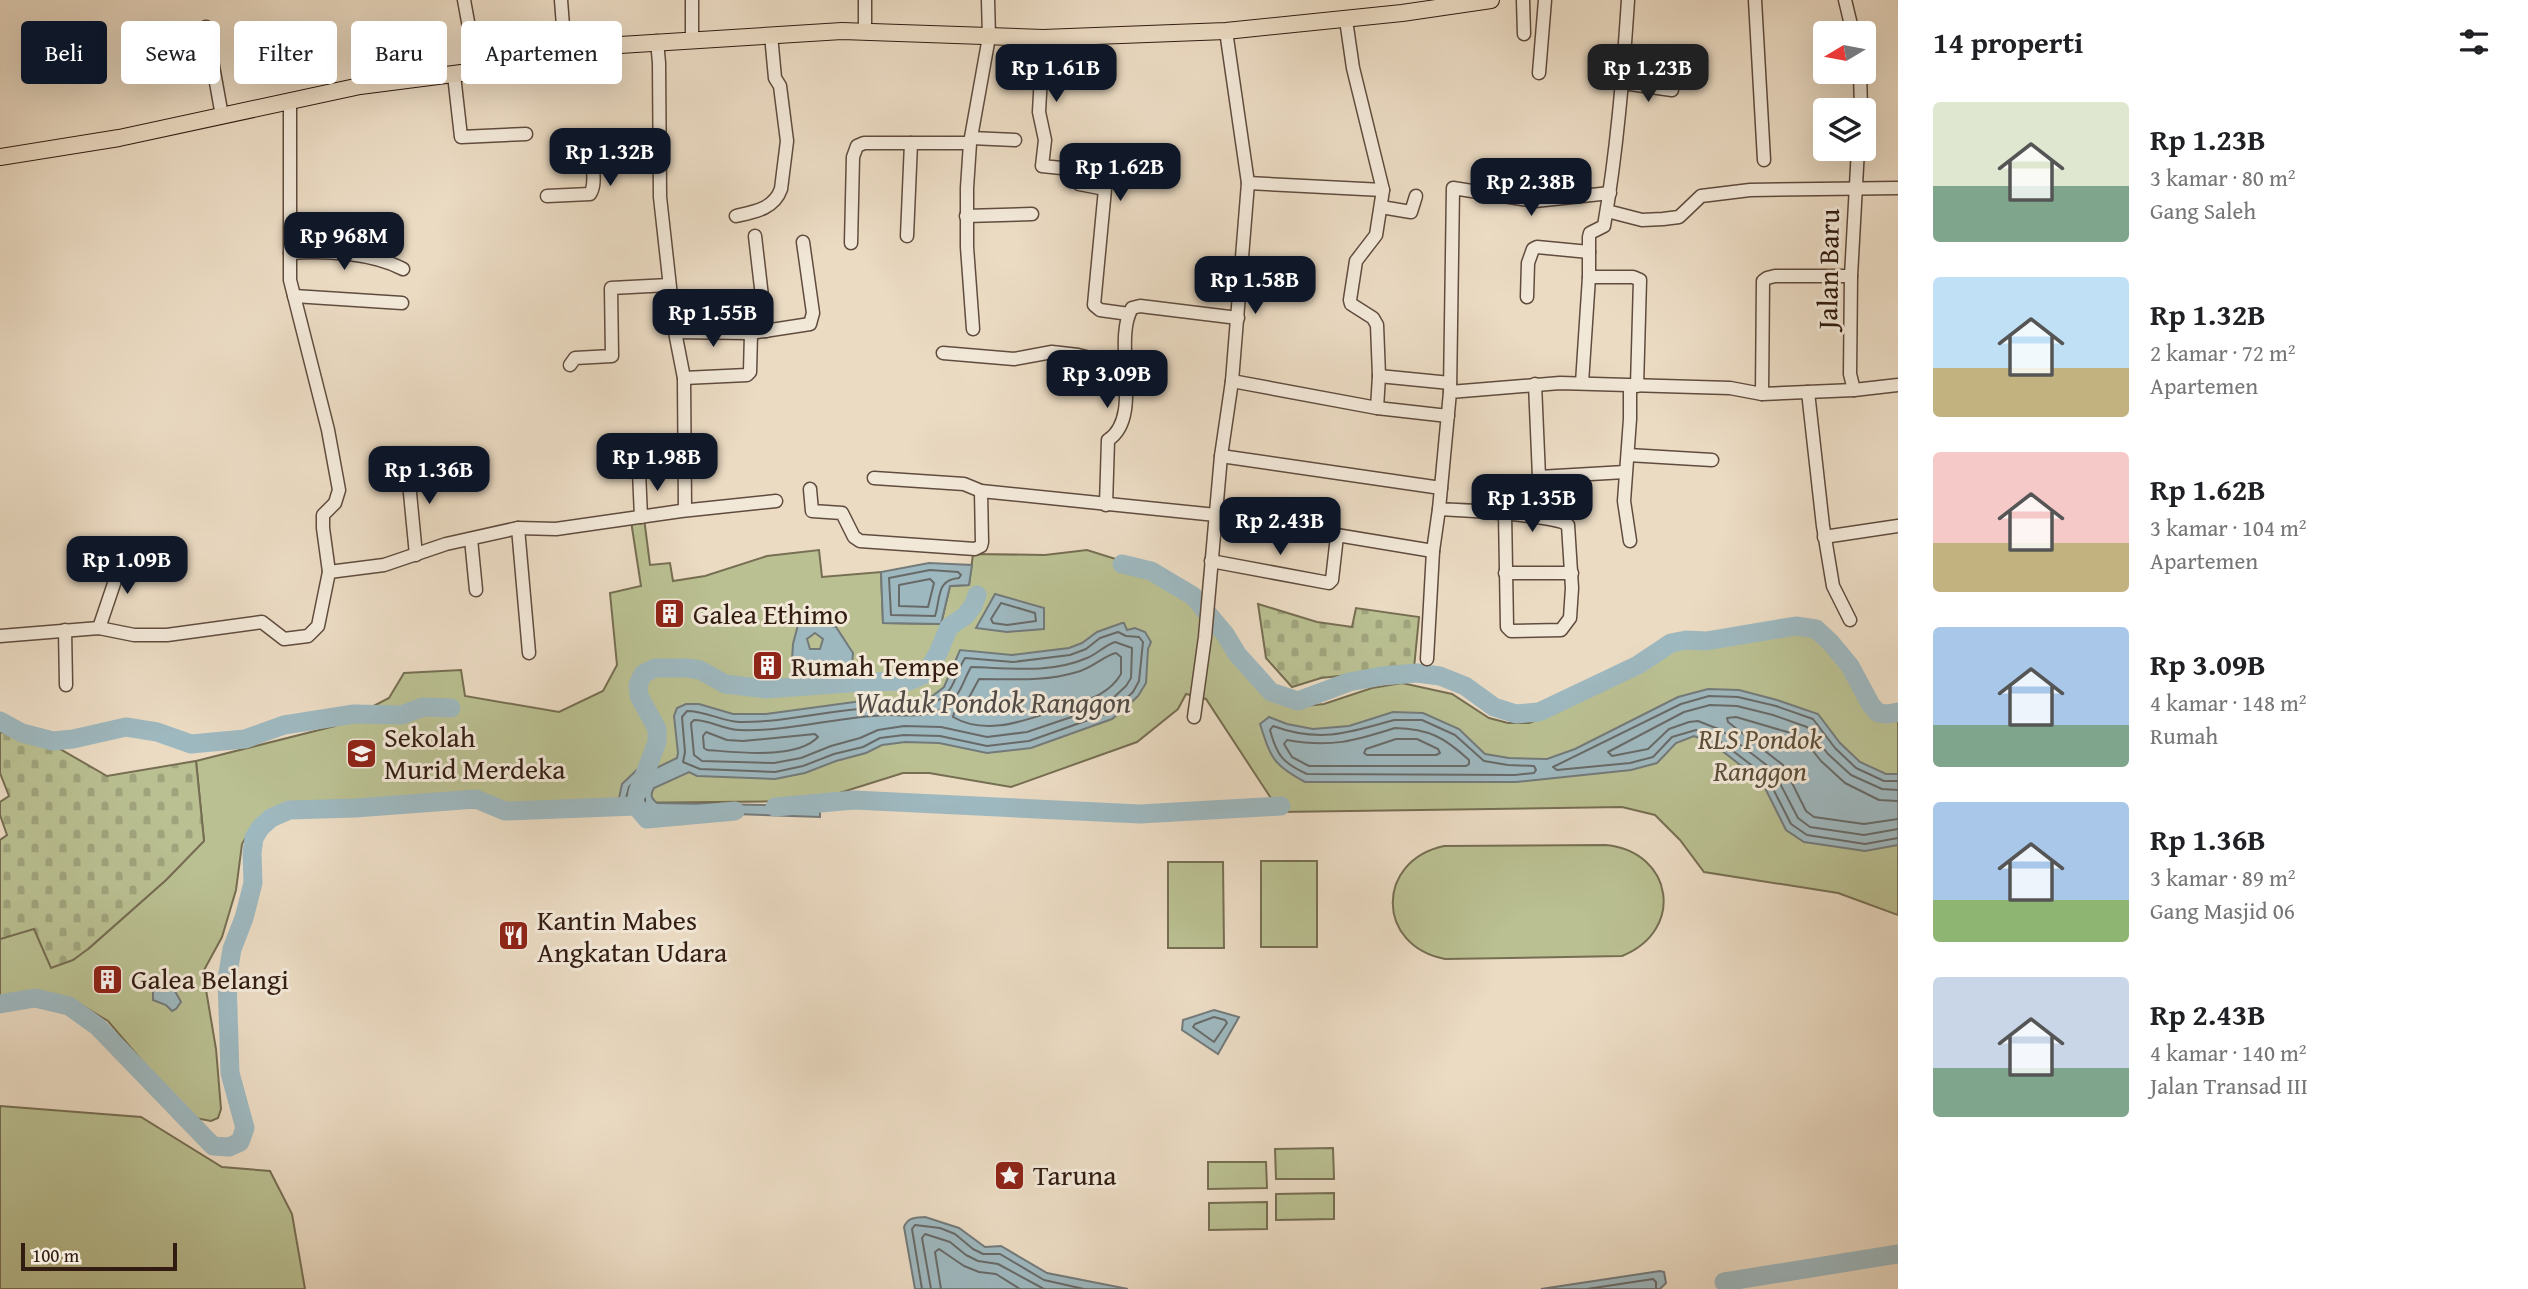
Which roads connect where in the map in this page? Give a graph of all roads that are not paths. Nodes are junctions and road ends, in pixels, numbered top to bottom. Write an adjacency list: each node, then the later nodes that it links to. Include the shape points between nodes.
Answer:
1 (464, 0): 13 (street)
2 (561, 0): 14 (street)
3 (692, 0): 22 (street)
4 (865, 0): 16 (street)
5 (988, 0): 20 (street)
6 (1491, 0): 12 (main road)
7 (1522, 0): 18 (street)
8 (1545, 0): 25 (street)
9 (1628, 0): 28 (street)
10 (1755, 0): 39 (street)
11 (1845, 0): 15 (street)
12 (1346, 20): 17 (main road); 44 (street)
13 (468, 21)
14 (563, 21)
15 (1850, 21)
16 (865, 30): 19 (main road); 20 (main road)
17 (1226, 31): 21 (main road); 41 (street)
18 (1524, 34)
19 (771, 35): 22 (main road); 51 (street, via 787,141 781,189 765,208)
20 (989, 37): 21 (main road); 34 (street)
21 (1042, 38): 66 (street, via 1042,166 1081,170 1079,184 1105,189 1094,305)
22 (692, 39): 23 (main road)
23 (657, 41): 24 (main road); 36 (street)
24 (622, 45)
25 (1539, 73)
26 (461, 74): 27 (main road)
27 (454, 75): 31 (main road); 33 (street, via 461,137)
28 (1623, 83): 30 (street); 45 (street)
29 (216, 84): 32 (street)
30 (1672, 90)
31 (290, 100): 32 (main road); 58 (street)
32 (222, 116): 38 (main road)
33 (526, 134)
34 (970, 140): 35 (street); 37 (street); 52 (street)
35 (1015, 140)
36 (658, 143): 46 (street, via 597,146 592,154 594,185 590,194); 62 (street)
37 (911, 143): 54 (street); 56 (street, via 864,143 854,150)
38 (0, 157)
39 (1764, 160)
40 (1857, 161): 43 (street, Jalan Baru)
41 (1248, 183): 44 (street); 67 (street)
42 (1898, 188): 43 (street)
43 (1855, 189): 49 (street, via 1750,190 1701,196 1679,218 1642,220); 60 (street, Jalan Baru)
44 (1383, 190): 48 (street)
45 (1610, 193): 49 (street); 82 (street, via 1535,201 1453,188)
46 (547, 196)
47 (1416, 196): 48 (street, via 1411,212)
48 (1381, 207): 75 (street, via 1376,235 1356,261 1350,300 1377,325)
49 (1607, 211): 57 (street, via 1604,226 1590,233)
50 (1032, 214): 52 (street)
51 (736, 216)
52 (966, 216): 68 (street)
53 (755, 236): 69 (street)
54 (907, 236)
55 (803, 242): 69 (street, via 813,321 807,326)
56 (851, 243)
57 (1589, 251): 61 (street); 64 (street, via 1532,249)
58 (290, 253): 59 (street, via 328,251); 63 (street)
59 (403, 269)
60 (1851, 276): 83 (street, Jalan Baru, via 1850,374); 85 (street, via 1775,276 1763,281)
61 (1589, 277): 78 (street); 81 (street, via 1640,280)
62 (669, 285): 70 (street); 74 (street, via 611,288 612,356 575,358)
63 (294, 296): 65 (street); 115 (street, via 339,485 337,499 322,522)
64 (1527, 297)
65 (402, 303)
66 (1129, 314): 67 (street, via 1140,306); 73 (street)
67 (1238, 318): 77 (street)
68 (973, 329)
69 (766, 331): 71 (street)
70 (675, 332): 71 (street); 76 (street)
71 (751, 333): 76 (street, via 752,370 747,375)
72 (943, 353): 73 (street, via 1014,359 1052,352)
73 (1126, 362): 99 (street, via 1121,424 1108,440)
74 (570, 365)
75 (1379, 376): 82 (street); 86 (street)
76 (684, 378): 101 (street)
77 (1232, 381): 86 (street); 89 (street)
78 (1582, 383): 79 (street); 81 (street)
79 (1535, 384): 82 (street); 93 (street, via 1539,477)
80 (1898, 385): 83 (street)
81 (1634, 386): 85 (street, via 1730,388); 88 (street)
82 (1450, 388): 87 (street)
83 (1854, 390): 84 (street)
84 (1808, 392): 85 (street); 108 (street)
85 (1762, 394)
86 (1377, 408): 87 (street)
87 (1448, 416): 95 (street)
88 (1628, 455): 90 (street); 93 (street)
89 (1221, 456): 95 (street); 103 (street)
90 (1712, 460)
91 (407, 462): 113 (street)
92 (639, 471): 104 (street)
93 (1625, 472): 110 (street)
94 (874, 478): 97 (street, via 954,483)
95 (1441, 488): 100 (street)
96 (810, 489): 97 (street, via 812,512 842,513 860,541 975,549 982,542)
97 (981, 491): 99 (street)
98 (776, 501): 101 (street)
99 (1105, 505): 103 (street)
100 (1439, 509): 102 (street); 111 (street)
101 (685, 510): 104 (street)
102 (1505, 513): 116 (street); 117 (street, via 1565,522 1570,529)
103 (1216, 515): 107 (street); 114 (street)
104 (641, 517): 106 (street)
105 (1898, 526): 108 (street)
106 (517, 528): 109 (street); 123 (street)
107 (1337, 536): 111 (street); 114 (street, via 1329,583)
108 (1824, 537): 119 (street, via 1833,586)
109 (471, 539): 113 (street); 118 (street)
110 (1630, 541)
111 (1433, 551): 124 (street)
112 (124, 554): 120 (street)
113 (416, 555): 115 (street, via 384,565)
114 (1211, 561): 126 (street)
115 (329, 572): 120 (street, via 318,626 308,636 284,639 262,622 154,635)
116 (1505, 573): 117 (street); 117 (street, via 1511,631 1565,627 1570,618)
117 (1572, 573)
118 (476, 590)
119 (1850, 620)
120 (99, 628): 121 (street)
121 (65, 629): 122 (street); 125 (street)
122 (0, 636)
123 (529, 653)
124 (1427, 659)
125 (65, 685)
126 (1194, 718)

